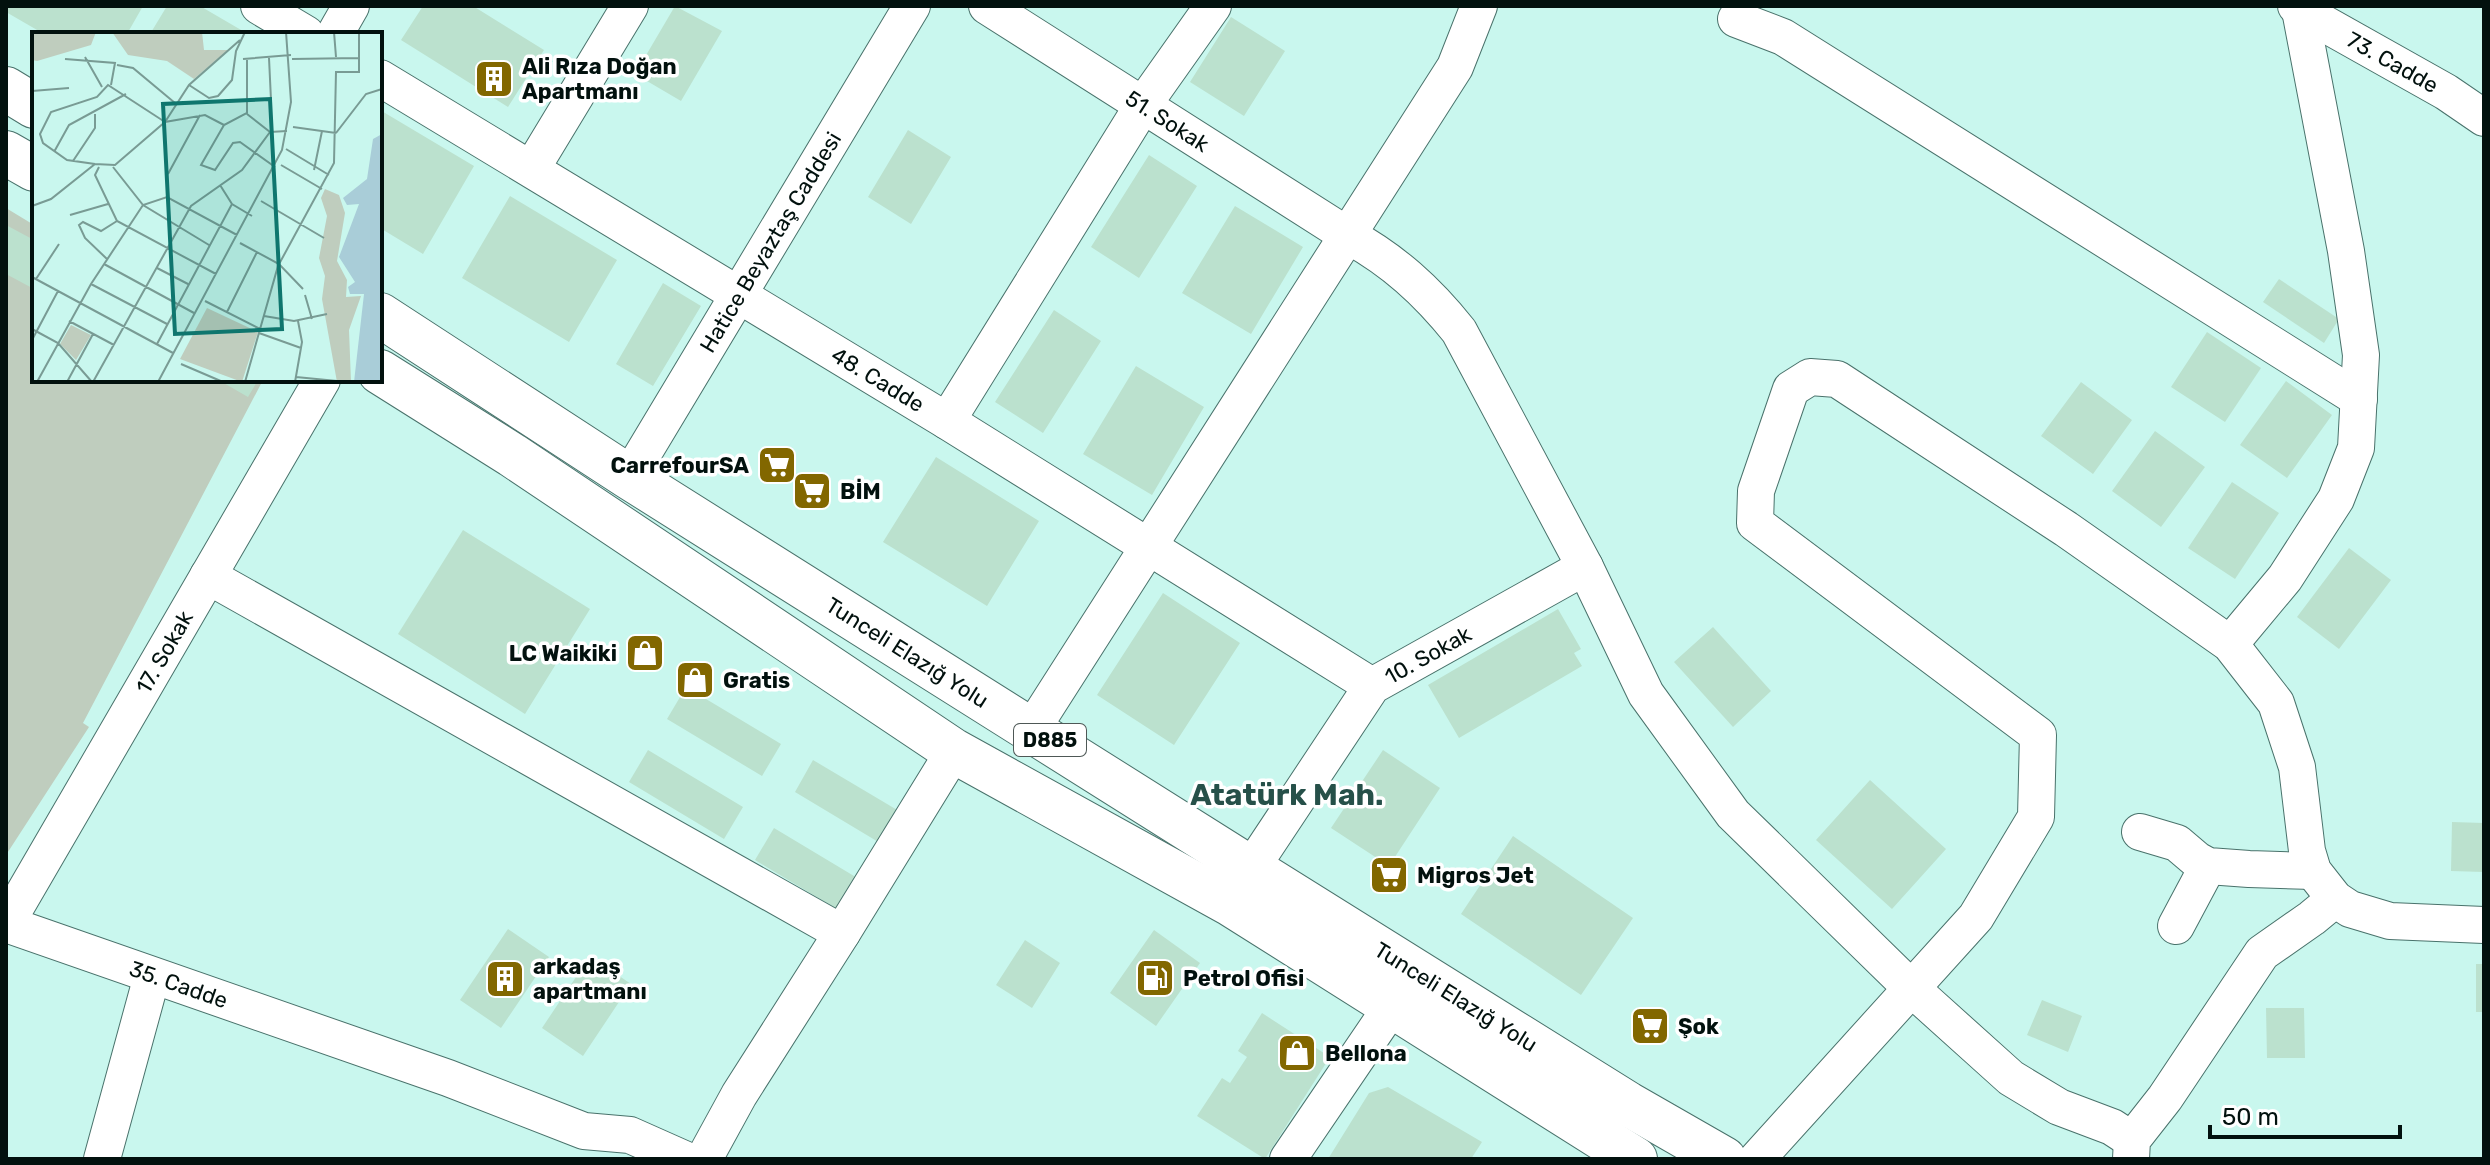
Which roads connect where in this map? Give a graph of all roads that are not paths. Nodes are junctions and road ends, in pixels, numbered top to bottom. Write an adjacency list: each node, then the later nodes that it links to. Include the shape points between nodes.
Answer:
1 (259, 6): 10 (street)
2 (351, 6): 11 (street)
3 (630, 6): 19 (street)
4 (912, 6): 21 (street, Hatice Beyaztaş Caddesi)
5 (987, 6): 15 (street, 51. Sokak)
6 (1213, 6): 15 (street)
7 (1479, 6): 20 (street, via 1455,67)
8 (2300, 7): 16 (street, 73. Cadde); 25 (street, via 2346,251 2361,355)
9 (1736, 19): 25 (street, via 1783,37)
10 (303, 32)
11 (336, 32)
12 (382, 79): 19 (street, 48. Cadde)
13 (6, 89): 14 (main road)
14 (32, 105)
15 (1143, 105): 20 (street, 51. Sokak); 26 (street)
16 (2484, 118)
17 (6, 153): 18 (main road)
18 (32, 168)
19 (532, 168): 21 (street, 48. Cadde)
20 (1347, 235): 28 (street); 29 (street, 51. Sokak, via 1433,298 1459,331)
21 (738, 294): 26 (street, 48. Cadde); 27 (street, Hatice Beyaztaş Caddesi)
22 (382, 316): 27 (main road, Tunceli Elazığ Yolu / D885)
23 (382, 373): 34 (main road, Tunceli Elazığ Yolu / D885)
24 (321, 382): 30 (street, 17. Sokak)
25 (2359, 399): 31 (street, via 2356,448 2336,499 2285,578)
26 (947, 421): 28 (street, 48. Cadde)
27 (629, 477): 33 (main road, Tunceli Elazığ Yolu / D885)
28 (1150, 548): 32 (street, 48. Cadde); 33 (street)
29 (1585, 567): 32 (street, 10. Sokak); 45 (street, 51. Sokak, via 1646,694 1733,814)
30 (208, 576): 40 (street, 17. Sokak); 43 (street)
31 (2230, 644): 37 (street, via 2276,703 2297,767); 45 (street, via 1837,379 1810,377 1791,389 1756,491 1755,523 2038,735 2036,817 1976,917)
32 (1372, 686): 38 (street, 10. Sokak)
33 (1032, 729): 38 (main road, Tunceli Elazığ Yolu / D885)
34 (954, 751): 38 (main road, Tunceli Elazığ Yolu / D885); 43 (street)
35 (2140, 832): 36 (street, via 2177,843)
36 (2208, 866): 37 (street); 42 (street)
37 (2313, 871): 39 (street)
38 (1240, 886): 46 (main road, Tunceli Elazığ Yolu / D885); 54 (main road, Tunceli Elazığ Yolu / D885)
39 (2335, 899): 41 (street, via 2390,921); 48 (street, via 2262,953)
40 (6, 924): 44 (street, 35. Cadde)
41 (2484, 925)
42 (2176, 926)
43 (842, 933): 51 (street)
44 (152, 976): 47 (street, 35. Cadde, via 448,1078); 49 (street)
45 (1911, 988): 48 (street, 51. Sokak, via 2011,1078 2059,1107 2112,1127); 55 (street)
46 (1392, 1006): 52 (street); 53 (main road, Tunceli Elazığ Yolu / D885)
47 (618, 1147): 50 (street, 35. Cadde)
48 (2132, 1149)
49 (102, 1159)
50 (684, 1159)
51 (704, 1159)
52 (1288, 1159)
53 (1635, 1159)
54 (1724, 1159)
55 (1757, 1159)

